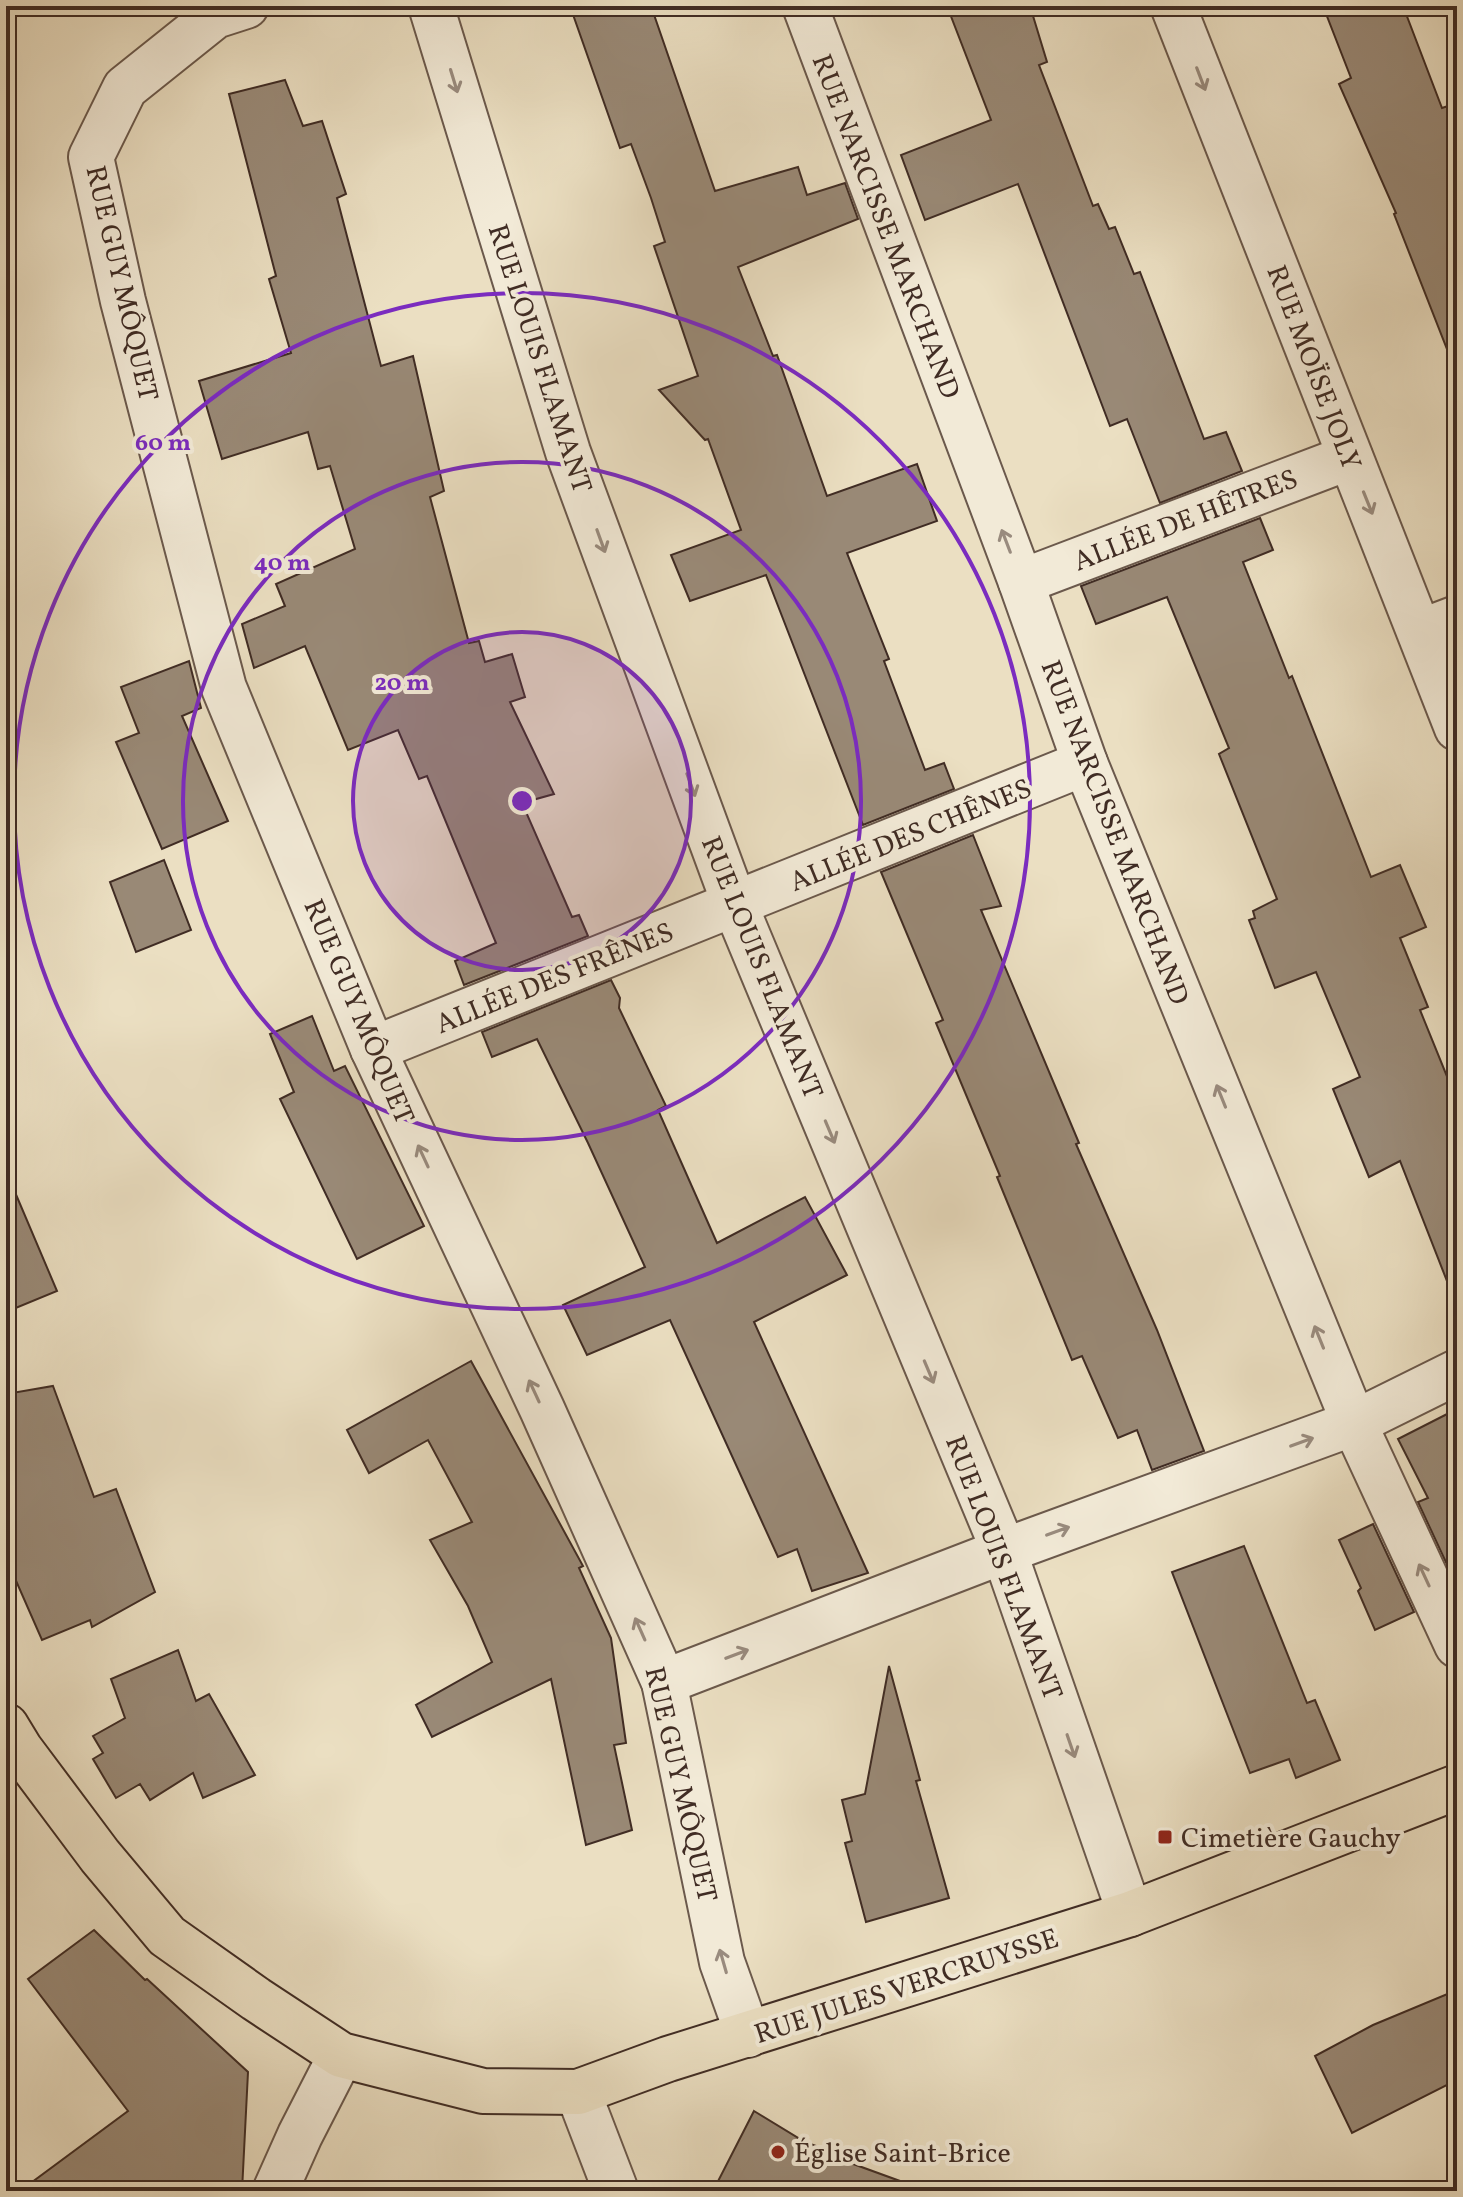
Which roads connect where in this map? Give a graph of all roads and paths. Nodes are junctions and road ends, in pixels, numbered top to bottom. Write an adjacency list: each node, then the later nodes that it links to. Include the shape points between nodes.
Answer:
1 (431, 6): 10 (street, RUE LOUIS FLAMANT, one-way to 10, via 568,452)
2 (805, 6): 6 (street, RUE NARCISSE MARCHAND, one-way to 2)
3 (1173, 6): 5 (street, RUE MOÏSE JOLY, one-way to 5)
4 (224, 9): 11 (street, RUE GUY MÔQUET, via 125,88 91,157 224,688)
5 (1350, 457): 6 (street, ALLÉE DE HÊTRES); 7 (street, RUE MOÏSE JOLY, one-way to 7)
6 (1021, 582): 9 (street, RUE NARCISSE MARCHAND)
7 (1438, 625): 8 (street, RUE MOÏSE JOLY)
8 (1457, 728)
9 (1085, 763): 10 (street, ALLÉE DES CHÊNES); 13 (street, RUE NARCISSE MARCHAND, one-way to 9)
10 (735, 905): 11 (street, ALLÉE DES FRÊNES); 14 (street, RUE LOUIS FLAMANT, one-way to 14)
11 (373, 1049): 16 (street, RUE GUY MÔQUET, one-way to 11)
12 (1457, 1372): 13 (street)
13 (1354, 1423): 14 (street, one-way to 13); 15 (street, RUE NARCISSE MARCHAND, one-way to 13)
14 (1004, 1551): 16 (street, one-way to 14); 19 (street, RUE LOUIS FLAMANT, one-way to 19)
15 (1457, 1645)
16 (664, 1682): 20 (street, RUE GUY MÔQUET, one-way to 16, via 722,1962)
17 (6, 1726): 21 (main road, RUE JULES VERCRUYSSE, via 100,1856 167,1936)
18 (1457, 1787): 19 (main road, RUE JULES VERCRUYSSE)
19 (1130, 1914): 20 (main road, RUE JULES VERCRUYSSE)
20 (748, 2035): 22 (main road, RUE JULES VERCRUYSSE)
21 (341, 2055): 22 (main road, RUE JULES VERCRUYSSE, via 483,2091); 23 (street)
22 (578, 2092): 24 (street)
23 (275, 2191)
24 (616, 2191)

